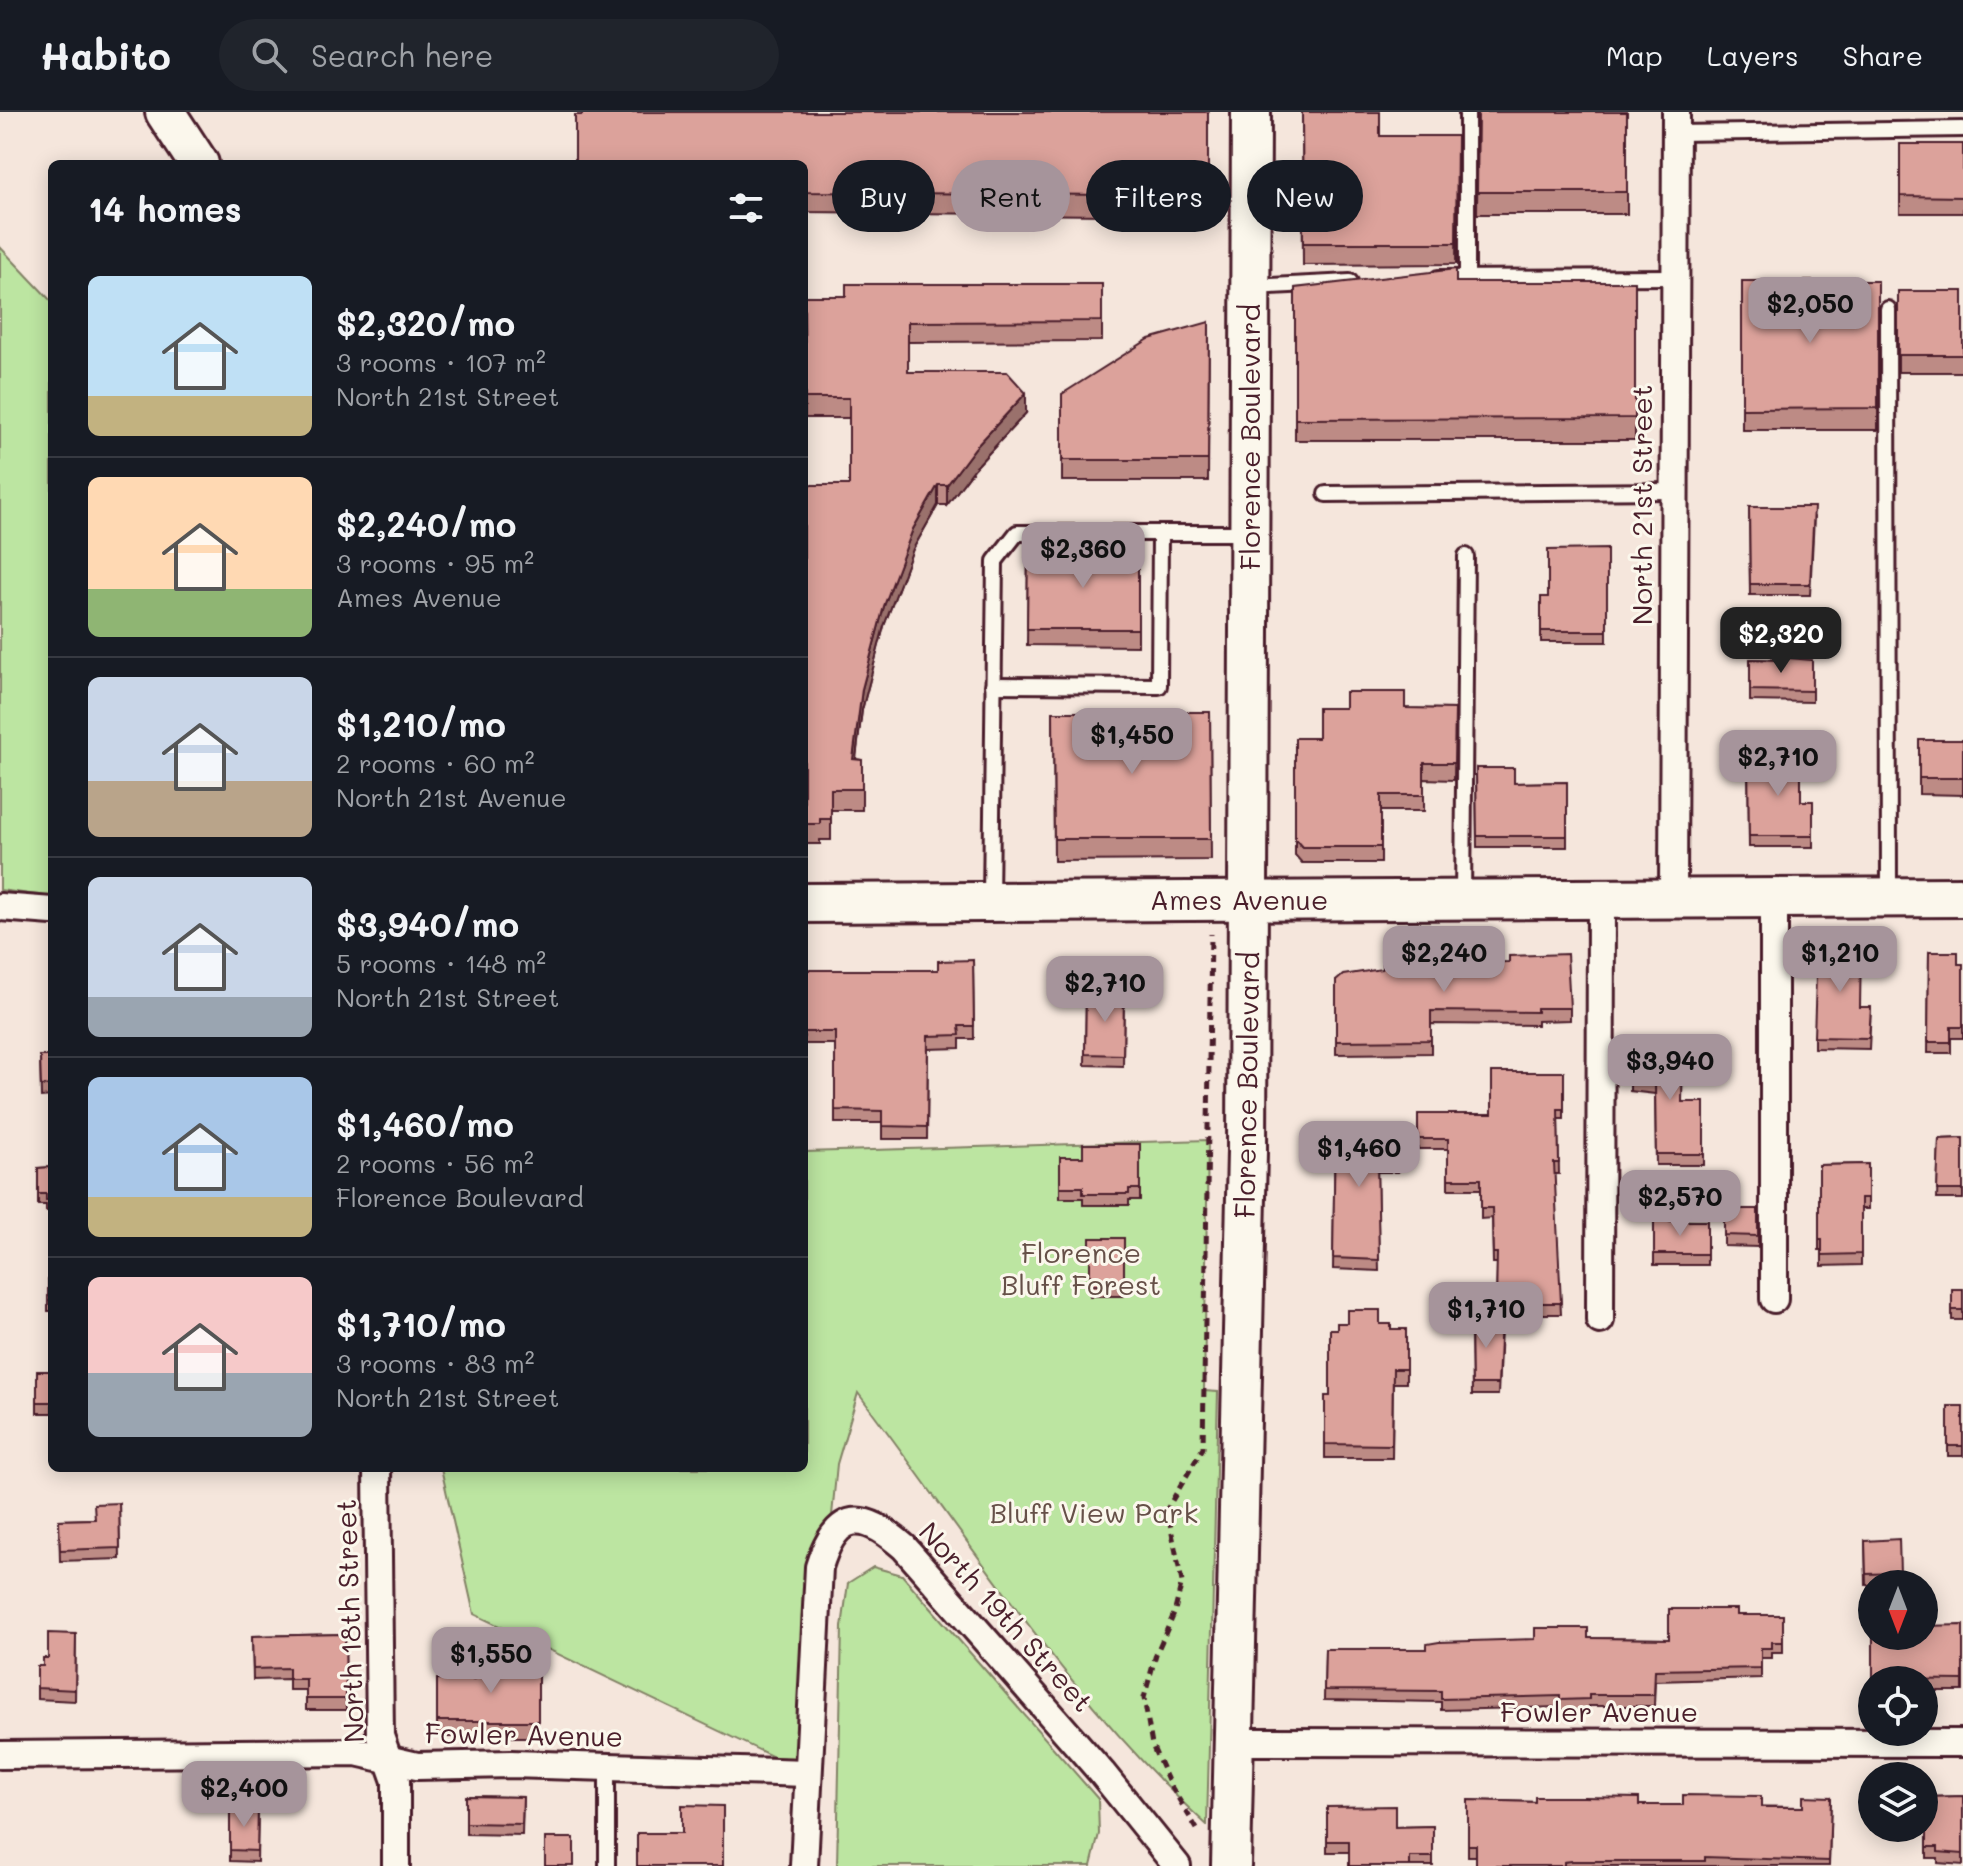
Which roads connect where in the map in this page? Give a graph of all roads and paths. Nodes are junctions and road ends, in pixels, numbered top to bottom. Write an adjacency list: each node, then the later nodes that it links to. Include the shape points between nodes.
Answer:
1 (165, 112): 6 (street)
2 (1251, 112): 11 (street, Florence Boulevard)
3 (1467, 112): 7 (lane)
4 (1676, 122): 5 (lane); 8 (street, North 21st Street)
5 (1963, 129)
6 (196, 160)
7 (1467, 277): 8 (lane); 9 (lane)
8 (1675, 277): 13 (street, North 21st Street)
9 (1420, 279)
10 (1359, 282): 11 (lane)
11 (1250, 287): 16 (street, Florence Boulevard)
12 (1888, 309): 20 (lane)
13 (1674, 491): 14 (lane); 22 (street, North 21st Street)
14 (1326, 494)
15 (1160, 533): 16 (lane); 18 (lane, via 1017,533 995,561); 18 (lane, via 1159,686)
16 (1250, 533): 23 (street, Florence Boulevard)
17 (1466, 556): 24 (lane)
18 (993, 685): 27 (lane)
19 (1774, 897): 20 (street, Ames Avenue); 22 (street, Ames Avenue); 31 (street)
20 (1889, 897): 21 (street, Ames Avenue)
21 (1963, 897)
22 (1673, 898): 25 (street, Ames Avenue)
23 (1249, 899): 24 (street, Ames Avenue); 26 (street, Ames Avenue); 34 (street, Florence Boulevard)
24 (1463, 899): 25 (street, Ames Avenue)
25 (1601, 899): 32 (street)
26 (1212, 900): 27 (street, Ames Avenue); 40 (path, via 1203,1448 1167,1509 1182,1582 1144,1698 1152,1745 1197,1826)
27 (991, 902): 28 (street, Ames Avenue)
28 (808, 903)
29 (0, 907): 30 (street)
30 (48, 911)
31 (1774, 1299)
32 (1600, 1320)
33 (377, 1472): 37 (street, North 18th Street, via 380,1736)
34 (1235, 1742): 35 (street, Fowler Avenue); 45 (street, Florence Boulevard)
35 (1963, 1743)
36 (0, 1755): 37 (street, Fowler Avenue, via 356,1752)
37 (388, 1760): 38 (street, Fowler Avenue, via 417,1766); 41 (street, North 18th Street, via 396,1781)
38 (607, 1767): 39 (street, Fowler Avenue); 42 (lane)
39 (807, 1773): 43 (street, North 19th Street); 44 (street, North 19th Street, via 819,1567 832,1535 861,1519 881,1527 904,1547)
40 (1198, 1837)
41 (396, 1866)
42 (607, 1866)
43 (804, 1866)
44 (1177, 1866)
45 (1231, 1866)

